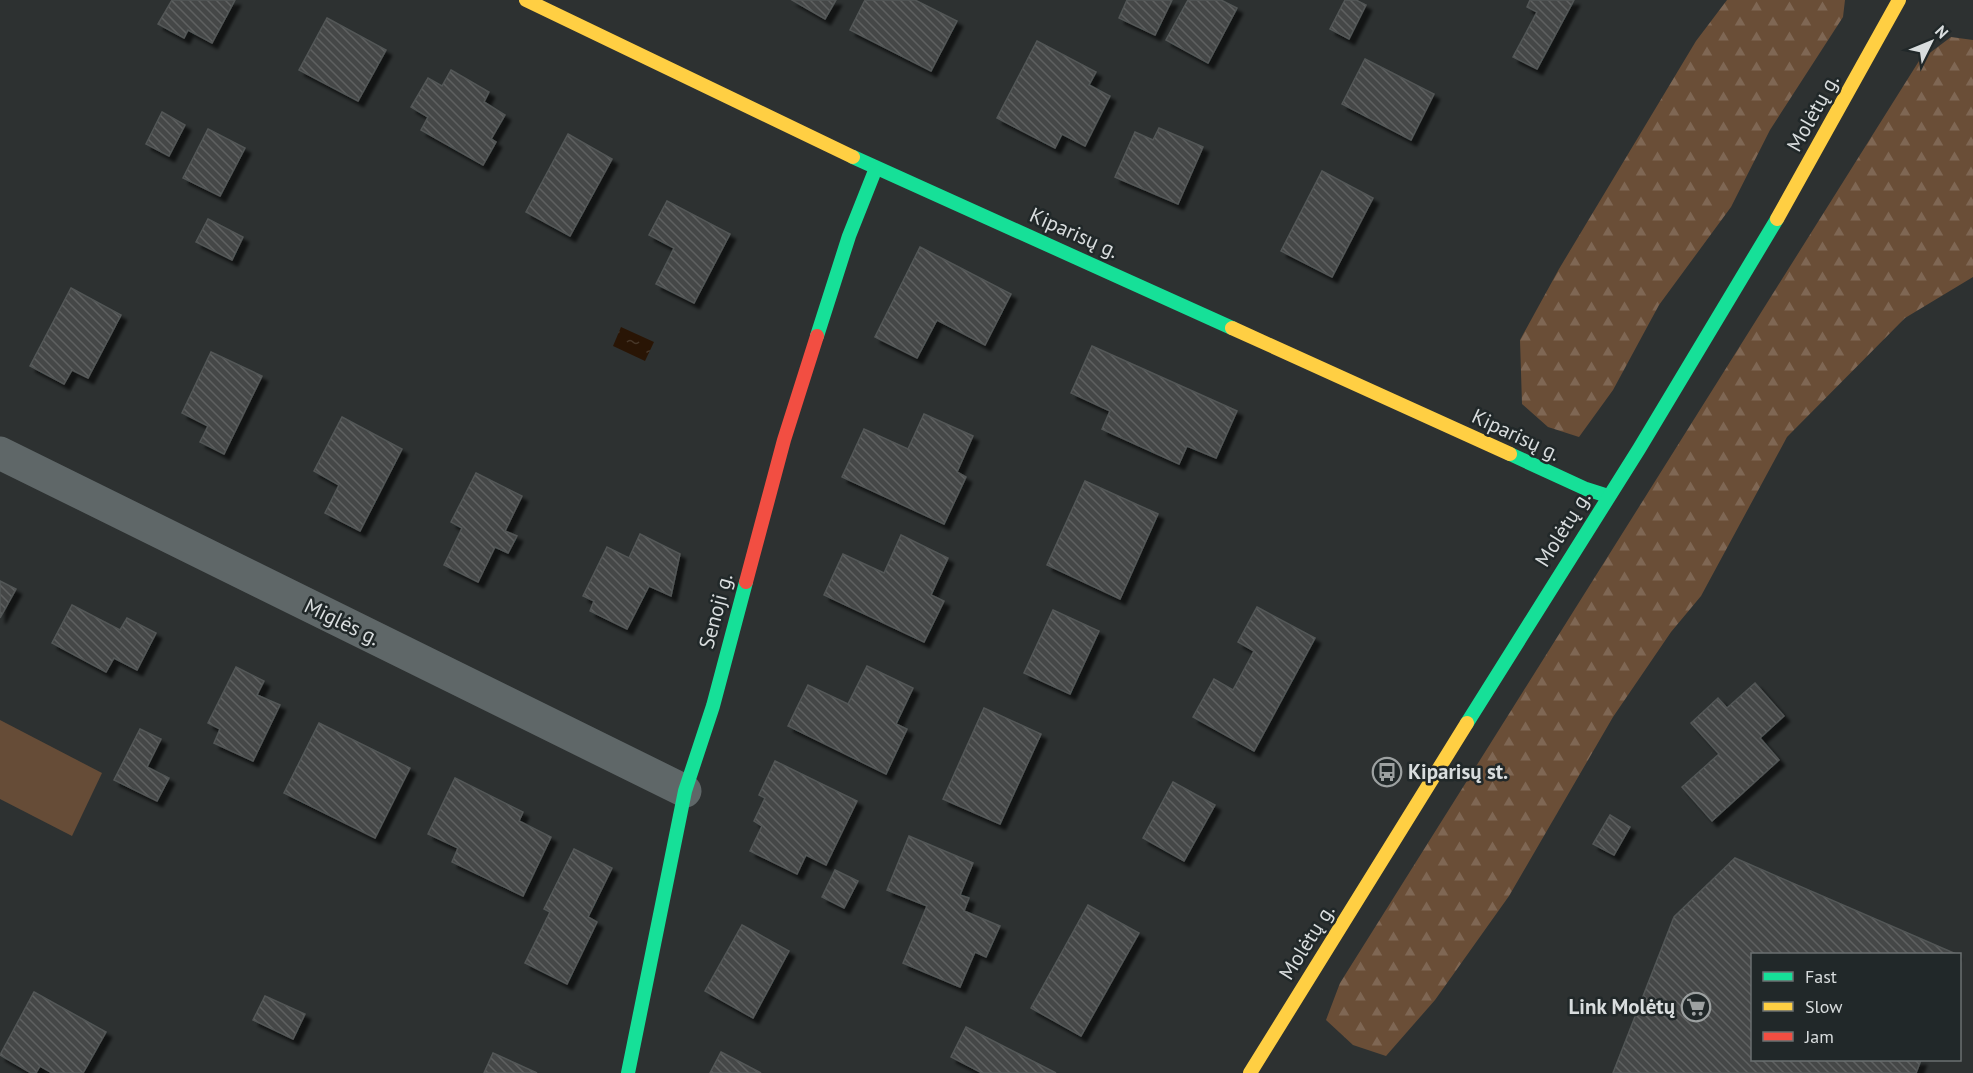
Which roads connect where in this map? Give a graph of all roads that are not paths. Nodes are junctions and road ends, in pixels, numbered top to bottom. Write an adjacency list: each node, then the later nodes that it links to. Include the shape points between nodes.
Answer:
1 (526, 0): 3 (street, Kiparisų g.)
2 (1899, 0): 5 (street, Molėtų g., via 1792,194)
3 (876, 168): 5 (street, Kiparisų g.); 6 (street, Senoji g., via 849,236 784,440 712,706)
4 (0, 453): 6 (street, Miglės g.)
5 (1608, 496): 8 (street, Molėtų g.)
6 (685, 790): 7 (street, Senoji g.)
7 (628, 1073)
8 (1250, 1073)

